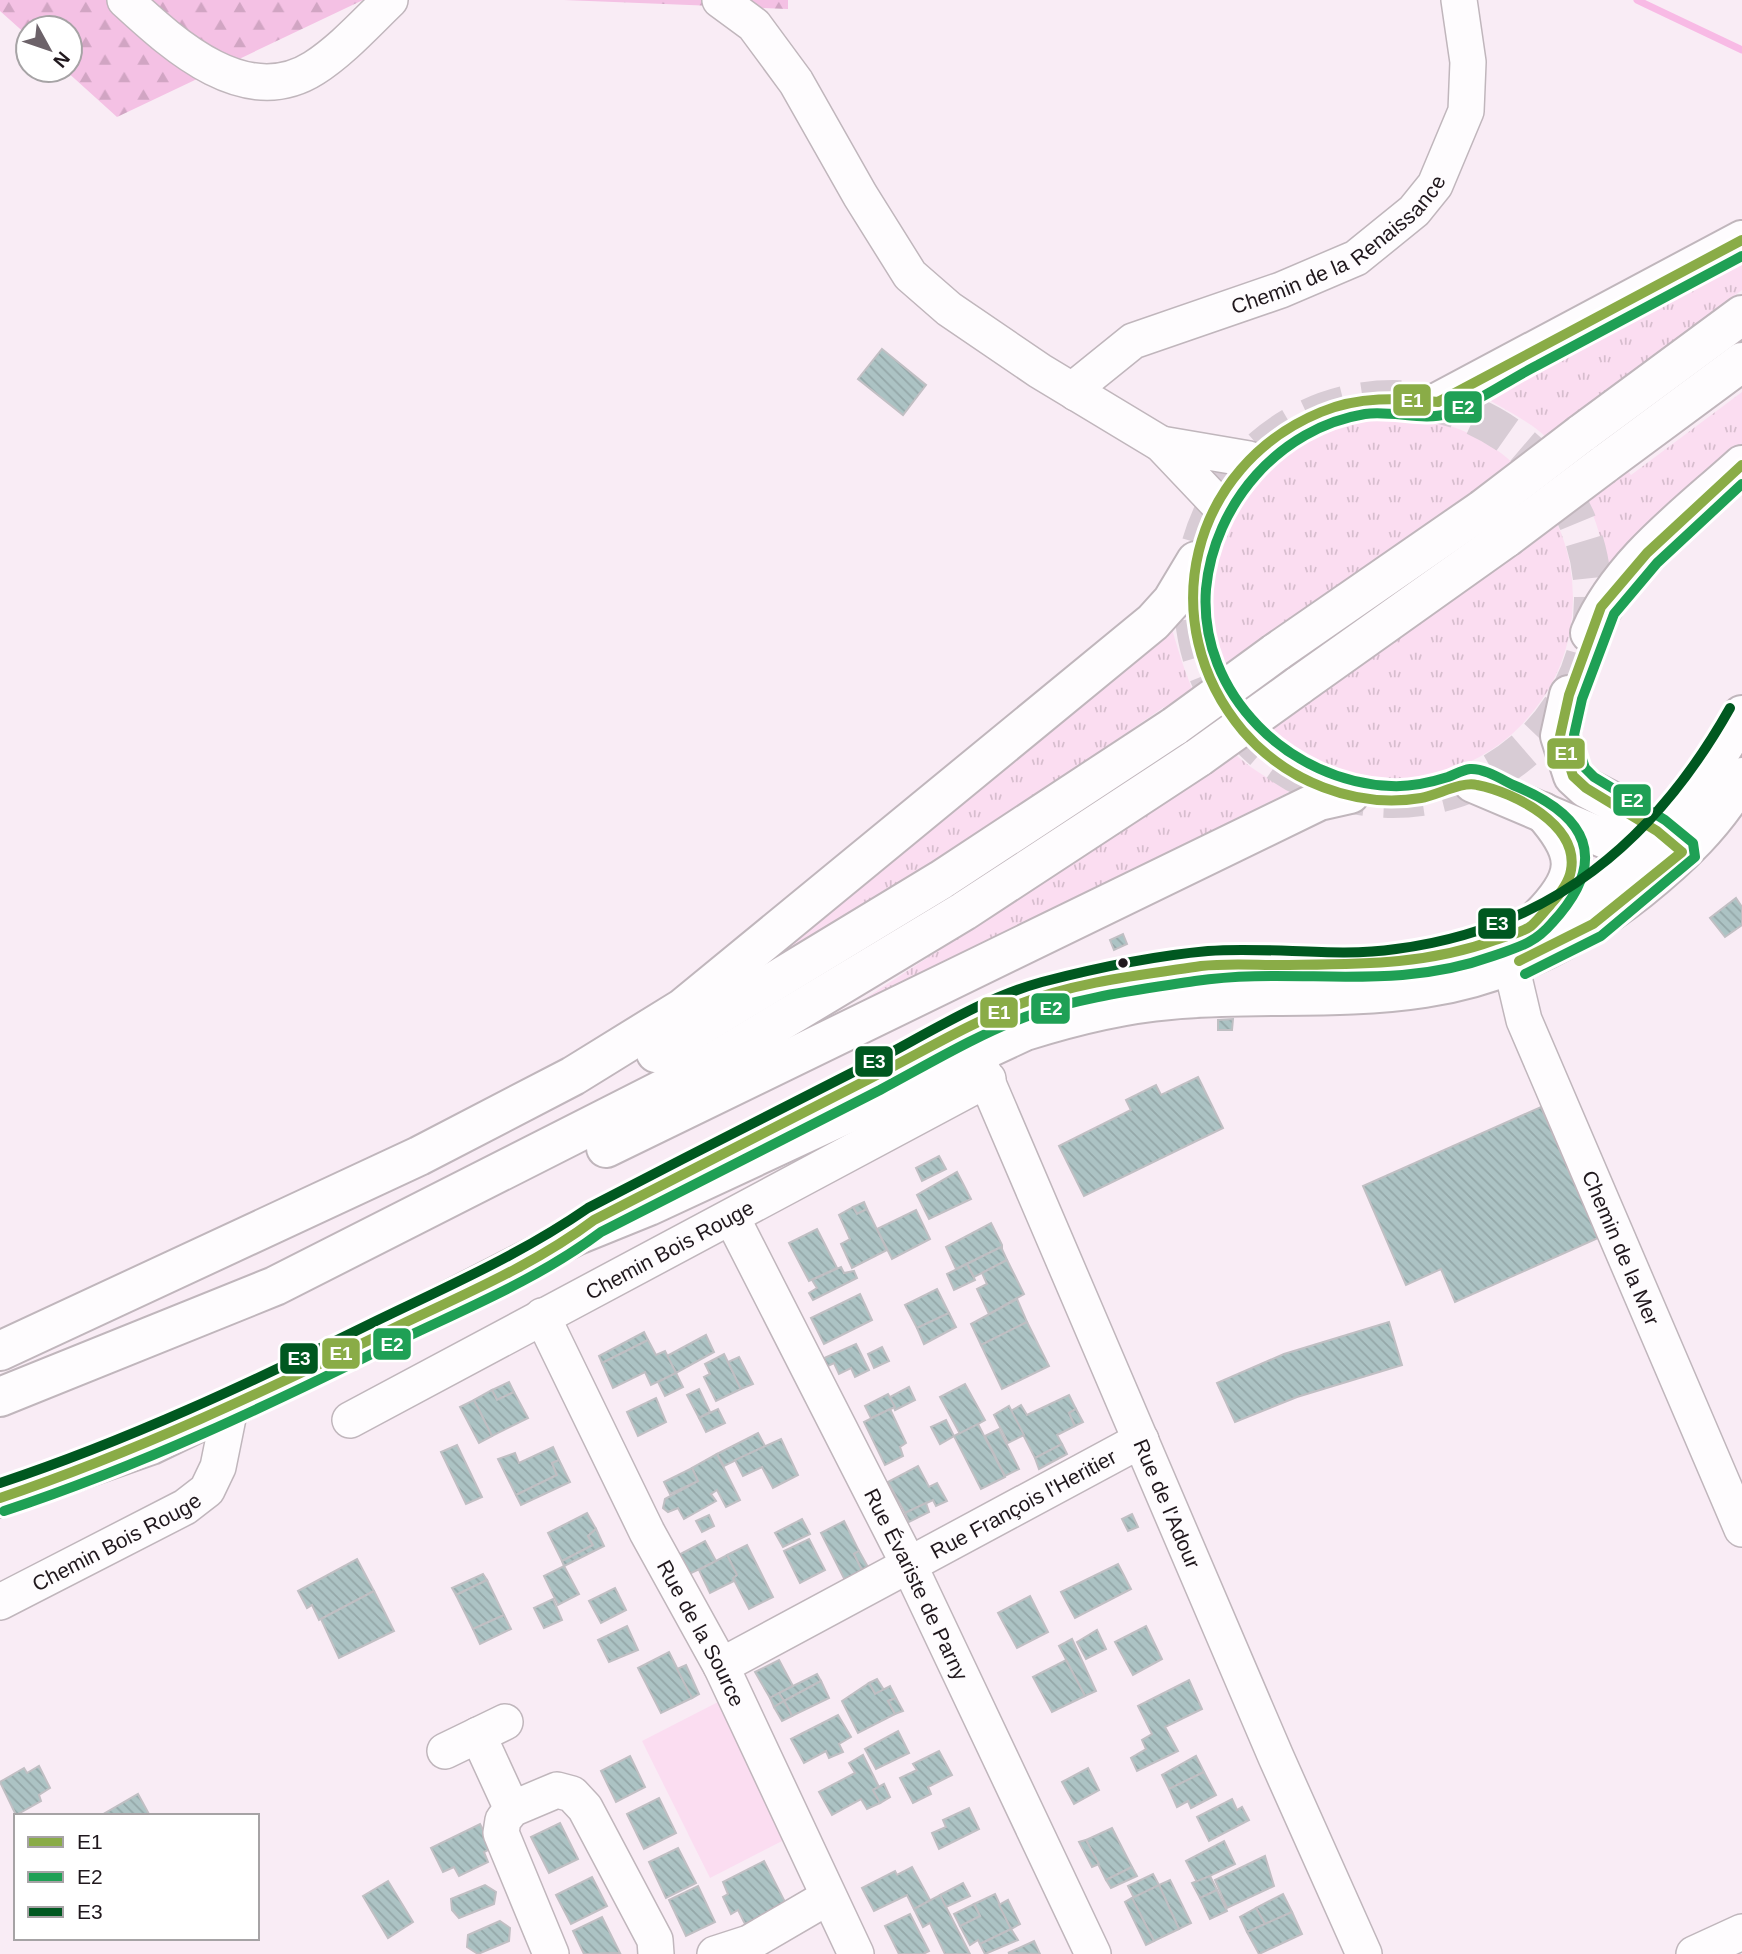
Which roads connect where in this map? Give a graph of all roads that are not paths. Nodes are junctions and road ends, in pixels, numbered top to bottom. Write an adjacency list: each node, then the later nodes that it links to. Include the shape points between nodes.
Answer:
1 (125, 0): 2 (street, via 205,65 243,78 266,80 289,79 311,70)
2 (390, 0)
3 (720, 0): 8 (street, via 754,26 796,82 910,275 949,309)
4 (1459, 0): 8 (street, Chemin de la Renaissance, via 1468,62 1466,111 1435,186 1414,211 1356,258 1133,341 1081,383)
5 (1742, 240): 9 (main road)
6 (1742, 315): 14 (main road, bridge, via 1581,434)
7 (1742, 362): 14 (main road, bridge, via 1604,465)
8 (1076, 393): 10 (street)
9 (1438, 402)
10 (1161, 444): 11 (street); 13 (street)
11 (1249, 459)
12 (1742, 465): 16 (main road, via 1615,587)
13 (1217, 503)
14 (1495, 523): 32 (main road, bridge, via 1298,686 1199,757 964,911 693,1074); 34 (main road, bridge, via 1275,653 1175,726 942,880 684,1038 521,1126 308,1229 131,1306)
15 (1196, 561): 34 (main road, via 1153,622 683,1008 573,1076 419,1156)
16 (1590, 633)
17 (1569, 695): 22 (main road, via 1560,736 1566,761 1586,789)
18 (1739, 721): 22 (main road, via 1717,739 1672,794 1643,803); 24 (main road)
19 (1742, 776): 24 (main road, via 1710,823)
20 (1473, 783): 23 (main road)
21 (1350, 794): 32 (main road, via 1320,801 494,1203 357,1265)
22 (1615, 803): 24 (main road)
23 (1543, 812): 24 (main road); 26 (main road, via 1564,836 1572,855 1571,872 1562,892)
24 (1661, 852): 25 (main road); 27 (main road, via 1592,924)
25 (1573, 902): 26 (main road); 27 (main road, via 1560,928 1517,946)
26 (1529, 928): 28 (main road, via 1460,953 1394,964 1321,966 1309,981)
27 (1511, 965): 28 (main road, via 1414,989 1364,994); 40 (street, Chemin de la Mer, via 1524,1020)
28 (1164, 987): 29 (main road, via 1025,1031); 31 (main road, via 1093,984 1017,1005 748,1139 594,1220)
29 (981, 1066): 30 (street, Chemin Bois Rouge); 31 (main road); 38 (street, Rue de l'Adour)
30 (732, 1218): 33 (street, Chemin Bois Rouge); 41 (street, Rue Évariste de Parny)
31 (575, 1236): 36 (main road)
32 (275, 1286): 35 (main road)
33 (542, 1315): 37 (street, Chemin Bois Rouge); 43 (street, Rue de la Source, via 647,1532)
34 (0, 1353)
35 (0, 1397)
36 (230, 1408): 39 (main road, via 151,1445); 42 (street, Chemin Bois Rouge, via 218,1467 207,1490 185,1507)
37 (351, 1420)
38 (1142, 1440): 41 (street, Rue François l'Heritier); 53 (street, Rue de l'Adour)
39 (0, 1498)
40 (1742, 1528)
41 (909, 1565): 43 (street, Rue François l'Heritier); 52 (street, Rue Évariste de Parny)
42 (0, 1602)
43 (721, 1666): 46 (street, Rue de la Source)
44 (445, 1751): 45 (street, via 491,1729)
45 (512, 1809): 48 (street, via 503,1820 501,1833); 49 (street, via 557,1790 572,1794 585,1808 649,1928)
46 (828, 1898): 50 (street, via 748,1943); 51 (street, Rue de la Source)
47 (1742, 1931): 54 (street)
48 (551, 1954)
49 (656, 1954)
50 (715, 1954)
51 (856, 1954)
52 (1093, 1954)
53 (1364, 1954)
54 (1694, 1954)

